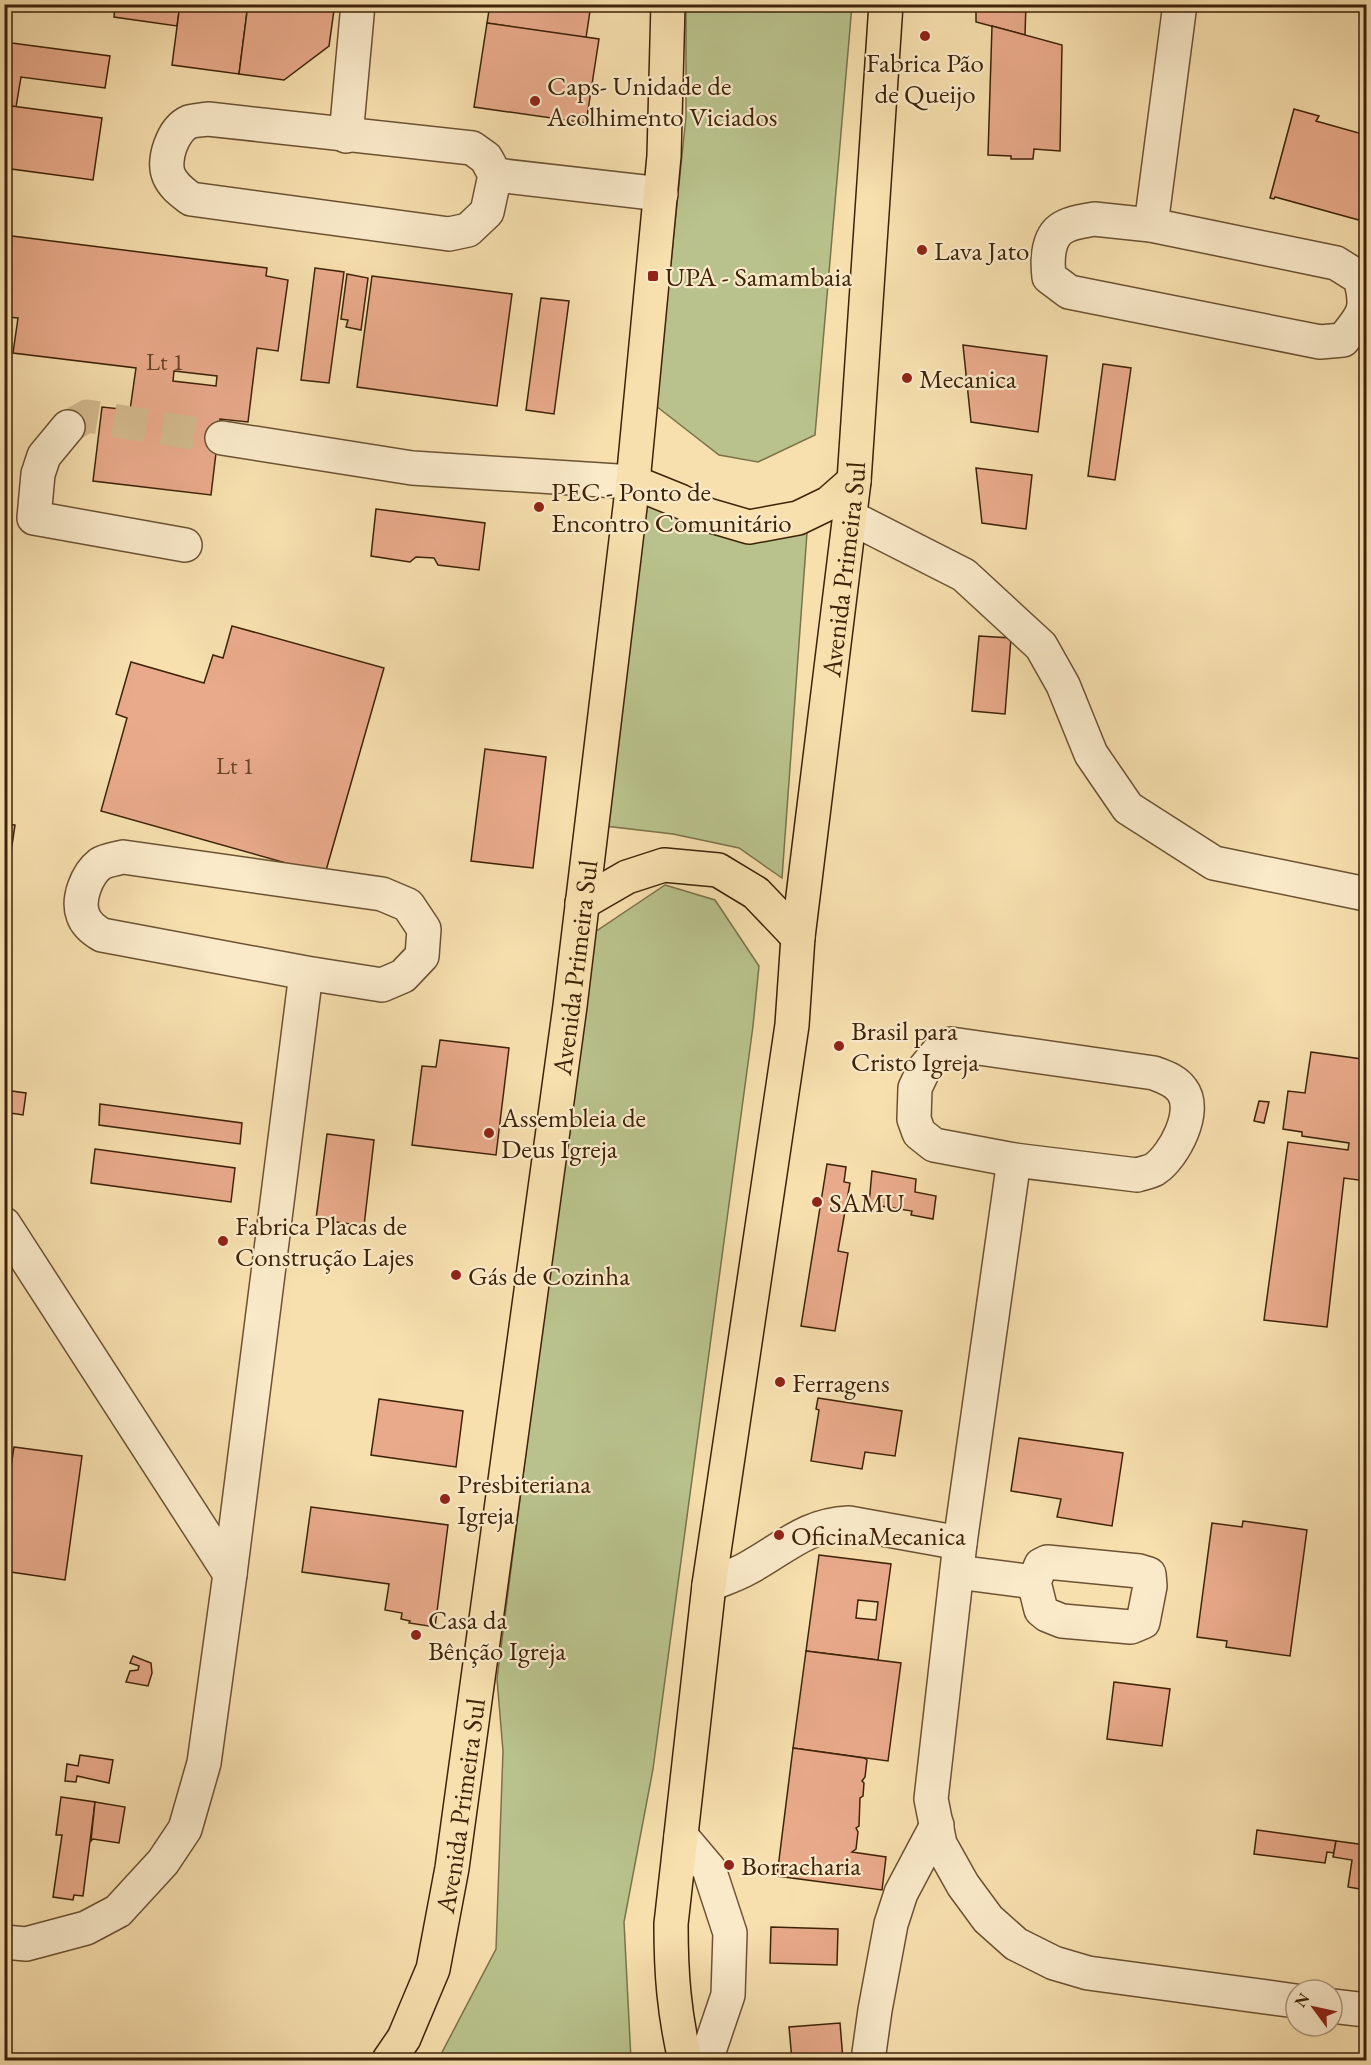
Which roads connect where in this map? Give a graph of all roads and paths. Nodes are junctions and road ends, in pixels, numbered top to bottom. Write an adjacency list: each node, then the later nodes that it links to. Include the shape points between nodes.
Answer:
1 (358, 4): 5 (street)
2 (668, 4): 7 (main road, Avenida Primeira Sul)
3 (886, 4): 11 (main road, Avenida Primeira Sul)
4 (1180, 4): 8 (street)
5 (346, 136): 6 (street, via 472,148 486,158); 6 (street, via 208,119 188,122 174,136 168,173 177,188 191,199 449,234 468,230 487,212)
6 (495, 176): 7 (street)
7 (661, 194): 12 (main road, Avenida Primeira Sul)
8 (1151, 225): 8 (street, via 1094,219 1064,226 1052,238 1047,259 1049,277 1069,292 1320,342 1343,340 1364,314 1360,278 1336,263)
9 (68, 427): 14 (street, via 44,456 38,474 34,519)
10 (222, 438): 12 (street, via 412,468)
11 (854, 481): 12 (main road, via 829,503 798,518 749,527 708,515); 13 (main road, Avenida Primeira Sul)
12 (633, 482): 16 (main road, Avenida Primeira Sul)
13 (850, 517): 15 (street, via 964,575 1041,646 1063,685 1091,754 1128,808 1214,863); 17 (main road, Avenida Primeira Sul)
14 (185, 545)
15 (1366, 894)
16 (582, 903): 17 (main road, via 627,877 664,865 718,870 756,894); 31 (main road, Avenida Primeira Sul, via 452,1868 433,1969 404,2038)
17 (798, 937): 24 (main road, Avenida Primeira Sul, via 792,1025)
18 (306, 973): 18 (street, via 102,935 82,915 82,895 89,876 101,863 123,857 382,894 408,905 424,929 422,956 404,976 382,985); 22 (street)
19 (1014, 1160): 19 (street, via 1137,1175 1154,1171 1170,1155 1182,1132 1187,1105 1183,1090 1170,1079 1154,1074 951,1044 938,1052 915,1088 914,1119 919,1133 934,1145); 21 (street)
20 (4, 1224): 22 (street)
21 (958, 1557): 23 (street); 24 (street, via 849,1523 831,1524 813,1529 748,1568); 25 (street, via 931,1799)
22 (230, 1574): 27 (street, via 204,1763 185,1829 163,1862 118,1911 86,1928 26,1944)
23 (1034, 1582)
24 (709, 1585): 26 (main road, Avenida Primeira Sul)
25 (937, 1825): 28 (street, via 940,1844 957,1875 988,1919 1016,1944 1054,1963 1088,1973); 34 (street, via 901,1893 891,1924)
26 (681, 1836): 32 (main road, Avenida Primeira Sul, via 671,1924 671,1976); 33 (street, via 709,1869 730,1933 728,1995)
27 (4, 1942)
28 (1284, 1999)
29 (1344, 2007): 30 (street)
30 (1366, 2010)
31 (389, 2061)
32 (684, 2061)
33 (706, 2061)
34 (868, 2061)

